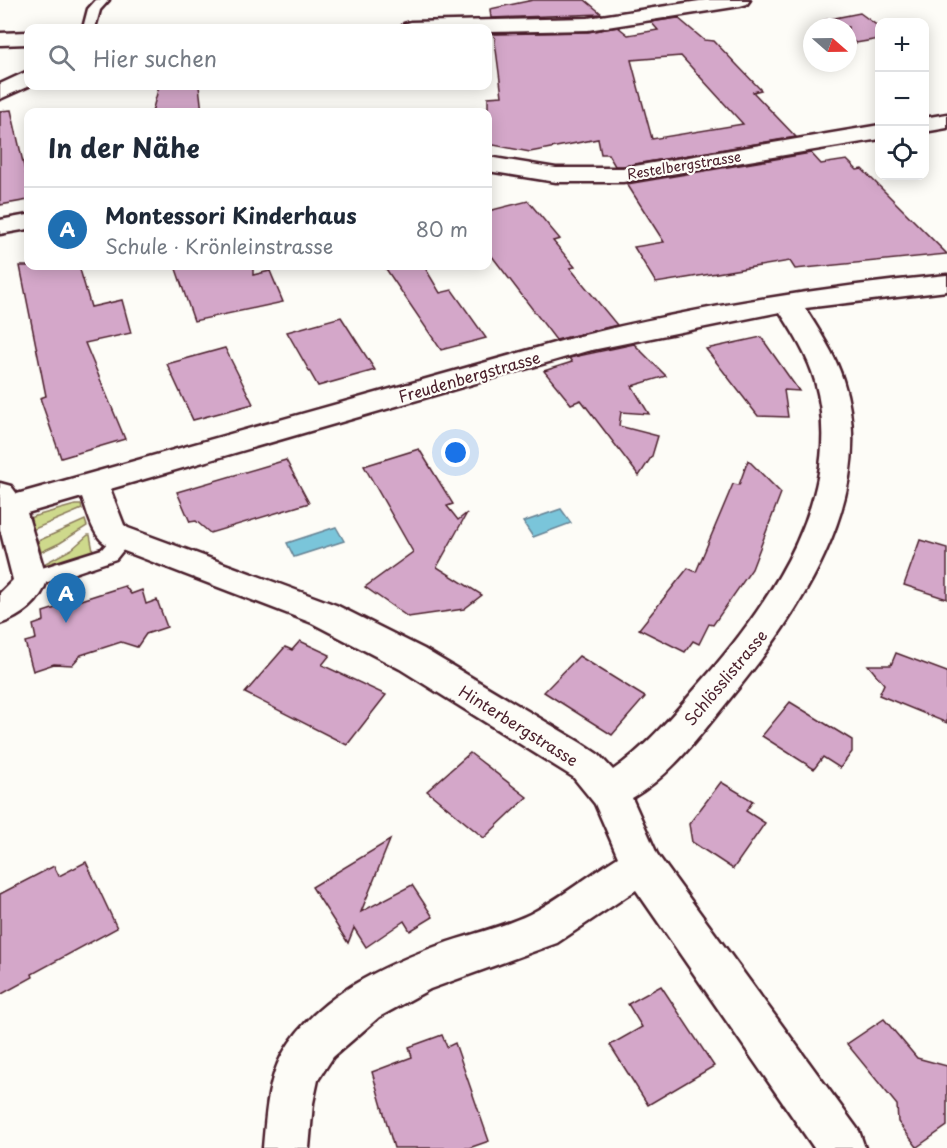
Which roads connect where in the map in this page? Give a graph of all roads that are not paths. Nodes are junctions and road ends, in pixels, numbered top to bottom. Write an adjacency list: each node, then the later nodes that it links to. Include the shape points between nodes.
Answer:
1 (103, 0): 3 (lane, via 94,9)
2 (740, 0): 4 (street, via 623,21)
3 (90, 24)
4 (492, 26)
5 (24, 38): 6 (street)
6 (0, 39)
7 (24, 79): 8 (street)
8 (0, 93)
9 (947, 121): 10 (street)
10 (929, 124)
11 (875, 133): 12 (street, Restelbergstrasse, via 623,175 556,175)
12 (492, 165)
13 (24, 223): 14 (street)
14 (0, 227)
15 (947, 283): 16 (street, Freudenbergstrasse)
16 (788, 303): 17 (street, Freudenbergstrasse, via 679,321 582,344); 22 (street, Schlösslistrasse, via 813,341 832,392 837,459 820,523 798,574 752,648 652,762 628,783)
17 (93, 484): 18 (street, Freudenbergstrasse); 19 (street, via 111,532)
18 (3, 504): 20 (street)
19 (122, 539): 20 (lane, via 109,554); 22 (street, Hinterbergstrasse, via 324,614 412,659 586,766)
20 (30, 580): 21 (street, via 29,587)
21 (0, 611)
22 (609, 792): 23 (street, Hinterbergstrasse)
23 (641, 864): 24 (street, via 542,929 418,973 363,1002 317,1041 298,1071); 25 (street, Hinterbergstrasse)
24 (286, 1148)
25 (842, 1148)

